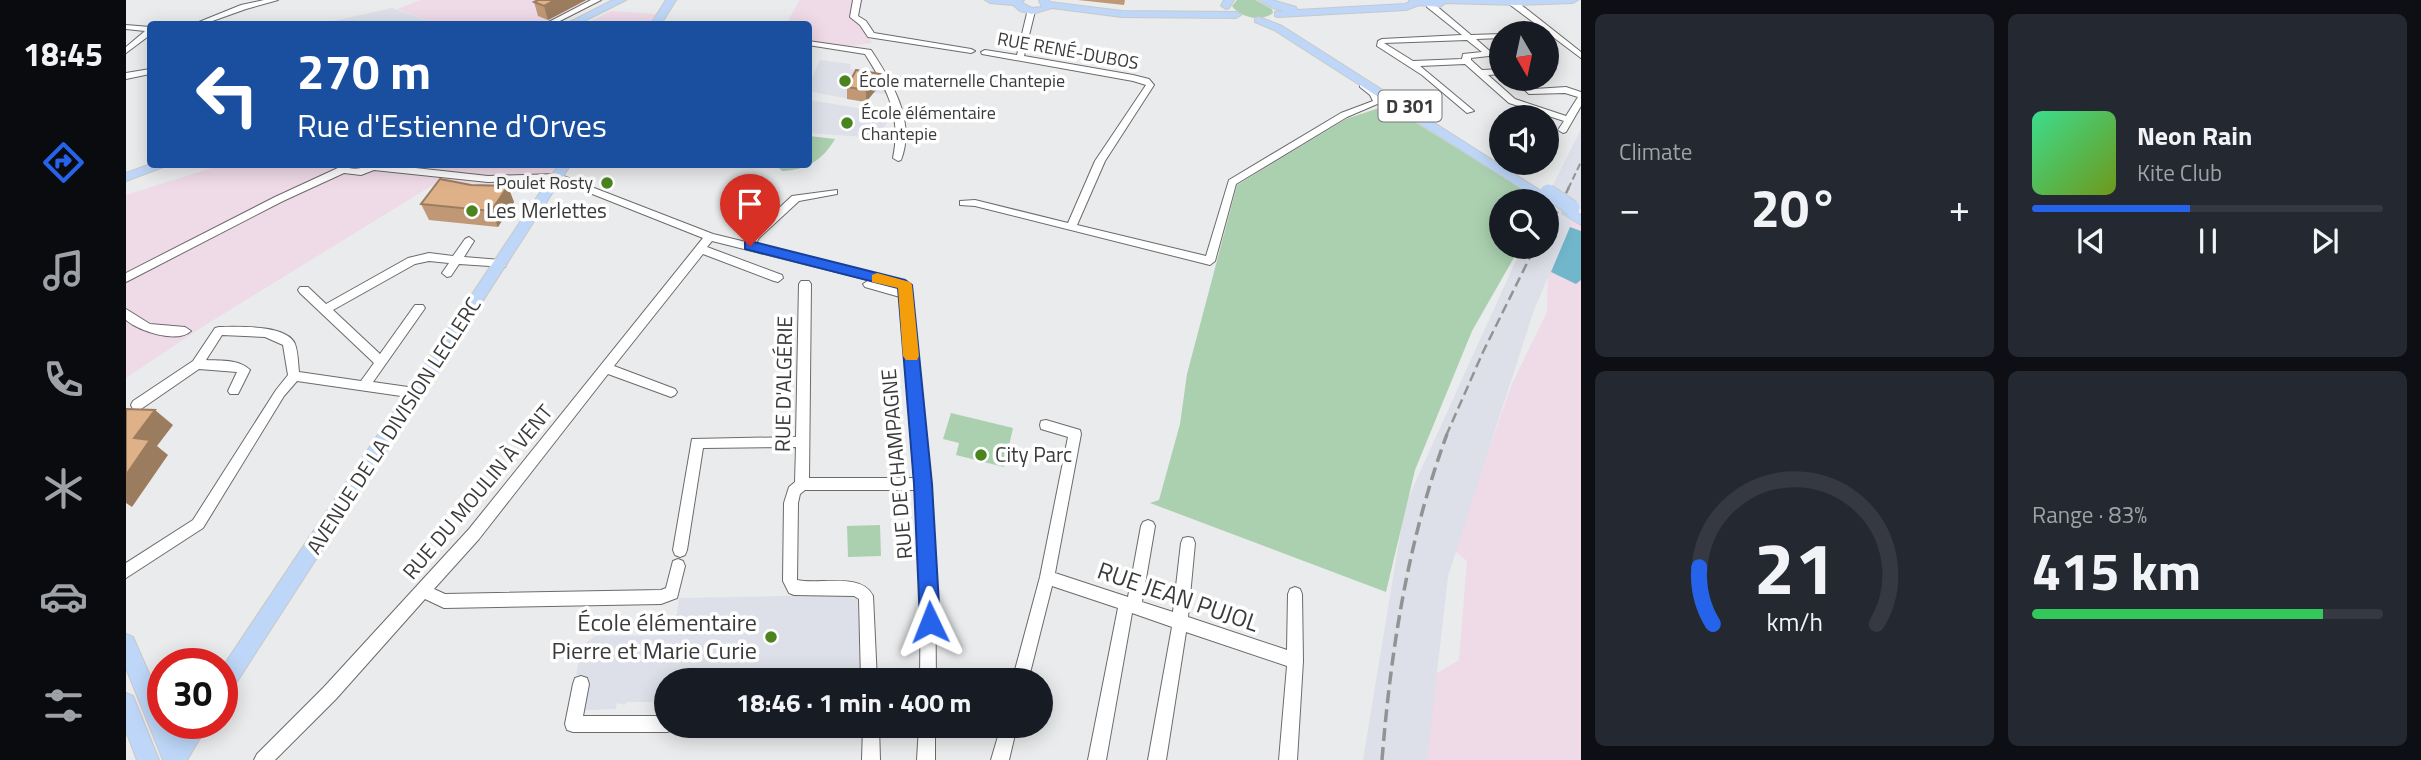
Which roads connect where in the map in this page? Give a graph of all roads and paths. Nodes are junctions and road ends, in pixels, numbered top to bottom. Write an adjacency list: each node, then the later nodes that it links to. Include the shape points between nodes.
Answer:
1 (274, 0): 25 (street)
2 (597, 0): 26 (street)
3 (611, 0): 27 (main road)
4 (621, 0): 28 (main road)
5 (671, 0): 29 (main road)
6 (857, 0): 39 (street, via 854,17 871,35)
7 (990, 0): 11 (main road)
8 (1264, 0): 20 (main road)
9 (1415, 0): 17 (main road); 18 (main road, via 1411,6)
10 (1573, 0): 12 (main road)
11 (1018, 1): 19 (main road, via 1022,9)
12 (1529, 1): 14 (main road)
13 (1228, 2): 22 (main road, via 1218,11); 23 (main road)
14 (1512, 2): 17 (main road); 30 (street)
15 (1046, 3): 19 (main road, via 1041,11); 21 (main road)
16 (1214, 3): 21 (main road, via 1195,13)
17 (1437, 3): 18 (main road); 34 (street)
18 (1372, 9): 20 (main road)
19 (1031, 11): 42 (street)
20 (1276, 13): 24 (main road); 68 (main road, D 301)
21 (1149, 15): 22 (main road)
22 (1192, 15): 23 (main road)
23 (1236, 15): 24 (main road)
24 (1259, 20): 44 (main road, D 301)
25 (206, 21)
26 (555, 21)
27 (577, 21)
28 (577, 21)
29 (658, 21)
30 (1533, 21)
31 (126, 27): 32 (street)
32 (147, 30)
33 (147, 33): 38 (street)
34 (1468, 38): 35 (street); 43 (street, via 1489,54 1466,56); 45 (street, via 1382,41 1380,44)
35 (1489, 38)
36 (1559, 42): 41 (street)
37 (812, 44): 59 (street, via 868,52 902,119)
38 (126, 51)
39 (971, 51)
40 (985, 52): 42 (street, RUE RENÉ-DUBOS)
41 (1581, 57)
42 (1020, 58): 73 (street, RUE RENÉ-DUBOS, via 1150,85 1100,161)
43 (1467, 61): 45 (street); 48 (street)
44 (1335, 64): 67 (main road, D 301); 73 (street, via 1378,102 1344,115 1232,182 1210,261)
45 (1412, 64): 55 (street)
46 (147, 72): 49 (street)
47 (1489, 72): 48 (street)
48 (1480, 73): 54 (street)
49 (126, 76)
50 (1559, 90): 53 (street)
51 (1531, 91): 52 (street)
52 (1549, 91)
53 (1581, 96): 57 (street)
54 (1519, 105)
55 (1470, 111)
56 (1559, 118): 57 (street)
57 (1570, 120): 58 (street)
58 (1563, 130)
59 (898, 158)
60 (153, 168): 66 (main road)
61 (344, 168): 81 (street)
62 (349, 168): 63 (street, via 363,172)
63 (371, 168)
64 (392, 168): 65 (street, via 488,179)
65 (561, 171): 74 (street); 79 (main road, AVENUE DE LA DIVISION LECLERC)
66 (126, 177)
67 (1537, 189)
68 (1538, 189)
69 (834, 192): 76 (street, via 796,198)
70 (1559, 203): 72 (main road, D 301)
71 (964, 204): 73 (street)
72 (1576, 214)
73 (1072, 225)
74 (710, 237): 76 (street); 77 (street, RUE DU MOULIN À VENT)
75 (469, 241): 78 (street)
76 (750, 246): 86 (street)
77 (701, 249): 82 (street); 93 (street, RUE DU MOULIN À VENT)
78 (457, 259): 79 (street); 80 (street); 88 (street, via 412,261)
79 (500, 264): 98 (main road, AVENUE DE LA DIVISION LECLERC)
80 (447, 273)
81 (126, 278)
82 (778, 278)
83 (851, 280): 86 (street)
84 (805, 284): 101 (street, RUE D'ALGÉRIE)
85 (304, 290): 88 (street)
86 (906, 290): 103 (street, RUE DE CHAMPAGNE)
87 (419, 308): 91 (street)
88 (325, 309): 91 (street)
89 (126, 313): 90 (street, via 151,330)
90 (185, 331)
91 (381, 362): 95 (street)
92 (197, 364): 94 (street, via 219,331 269,334 289,343); 96 (street, via 244,370); 99 (street)
93 (606, 368): 97 (street); 110 (street, RUE DU MOULIN À VENT)
94 (294, 376): 95 (street); 108 (street, via 198,524)
95 (365, 386): 98 (street)
96 (234, 391)
97 (671, 392)
98 (415, 393): 116 (main road, AVENUE DE LA DIVISION LECLERC)
99 (137, 405)
100 (1046, 425): 109 (street, via 1075,434)
101 (802, 442): 102 (street, RUE D'ALGÉRIE); 106 (street, via 697,443)
102 (802, 484): 103 (street); 117 (street, RUE D'ALGÉRIE, via 791,503 790,581 793,588 857,589 866,596)
103 (923, 484): 118 (street, RUE DE CHAMPAGNE)
104 (1149, 526): 112 (street)
105 (1188, 543): 113 (street)
106 (680, 550)
107 (678, 566): 110 (street, via 672,593 661,597 444,601)
108 (126, 571)
109 (1047, 577): 112 (street, RUE JEAN PUJOL); 119 (street)
110 (424, 591): 131 (street, RUE DU MOULIN À VENT)
111 (1295, 594): 115 (street)
112 (1130, 605): 113 (street, RUE JEAN PUJOL); 135 (street)
113 (1180, 622): 115 (street, RUE JEAN PUJOL); 136 (street)
114 (126, 644): 121 (main road)
115 (1295, 661): 137 (street)
116 (238, 663)
117 (869, 668)
118 (928, 668)
119 (1023, 668)
120 (580, 684): 123 (street, via 573,724)
121 (147, 690)
122 (126, 703): 129 (main road)
123 (654, 724)
124 (871, 738): 132 (street)
125 (927, 738): 133 (street)
126 (1006, 738): 134 (street)
127 (167, 739): 130 (main road)
128 (188, 739): 130 (main road)
129 (148, 760)
130 (175, 760)
131 (263, 760)
132 (871, 760)
133 (926, 760)
134 (1000, 760)
135 (1097, 760)
136 (1157, 760)
137 (1288, 760)

